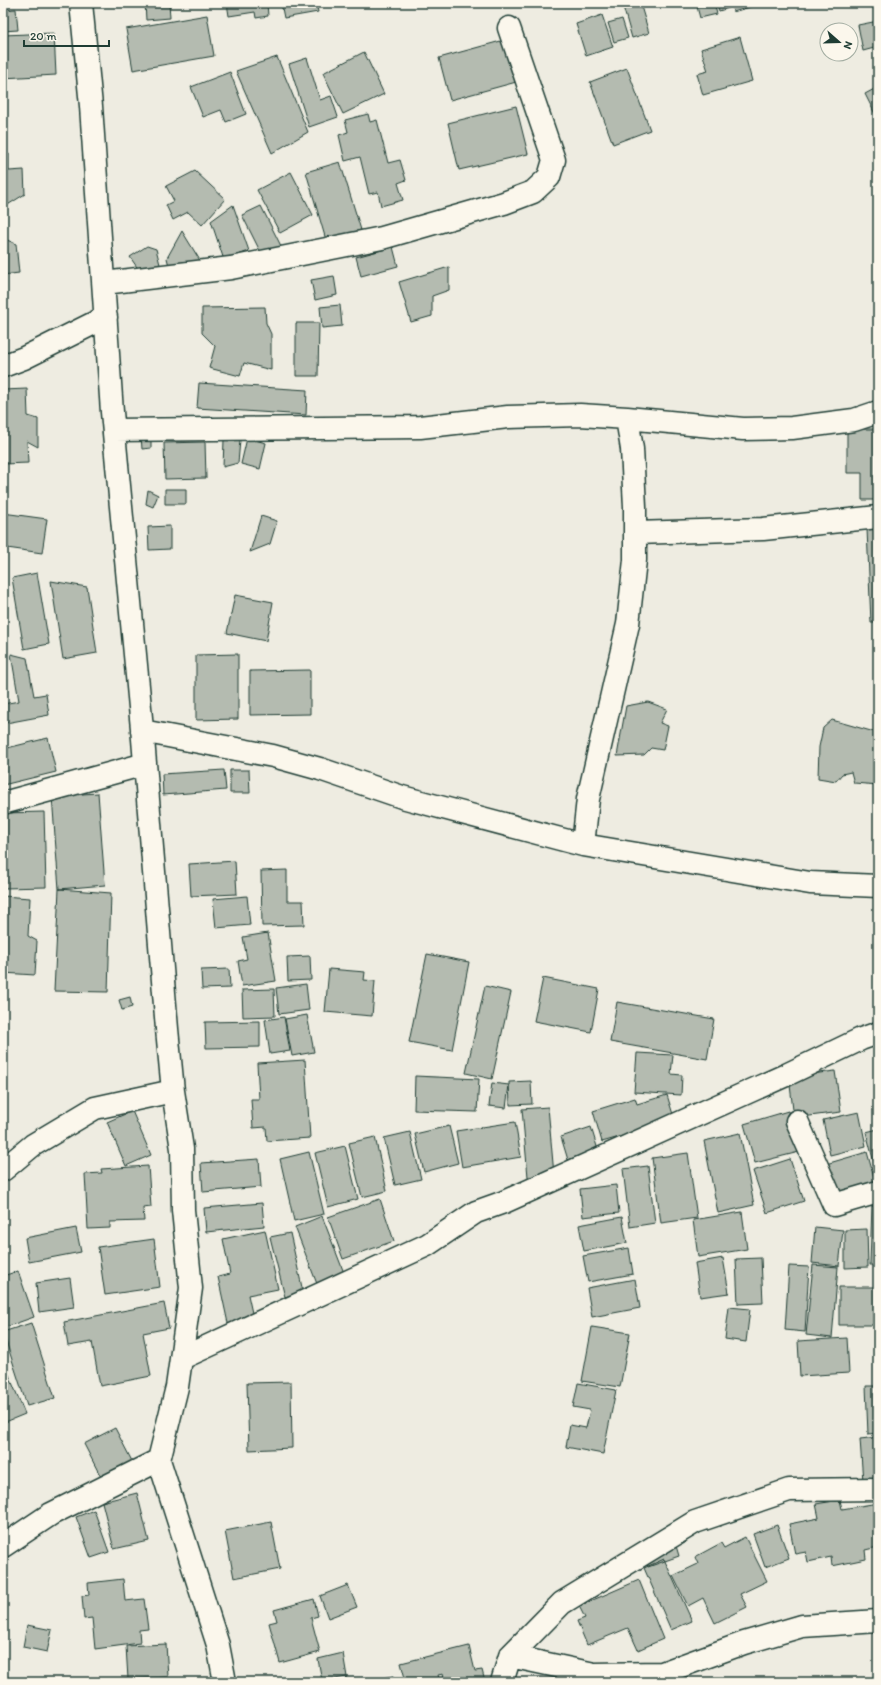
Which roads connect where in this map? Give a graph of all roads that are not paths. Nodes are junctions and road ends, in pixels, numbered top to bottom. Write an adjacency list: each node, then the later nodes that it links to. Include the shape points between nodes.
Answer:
1 (81, 3): 3 (street)
2 (509, 28): 3 (street, via 554,160 549,178 533,192 504,204 382,238 232,268)
3 (104, 284): 4 (street)
4 (106, 317): 5 (street); 8 (street)
5 (3, 366)
6 (878, 412): 7 (street, via 854,420 792,428 743,429)
7 (627, 418): 8 (street, via 580,415 508,417 420,427); 10 (street, via 632,449)
8 (114, 430): 11 (street)
9 (878, 517): 10 (street, via 764,528)
10 (636, 533): 14 (street, via 628,624 588,799)
11 (142, 731): 12 (street); 14 (street, via 273,756 410,799)
12 (145, 764): 13 (street); 17 (street)
13 (3, 803)
14 (583, 845): 15 (street, via 810,883)
15 (878, 886)
16 (878, 1033): 21 (street, via 861,1038 786,1075 504,1202 476,1212 427,1245)
17 (173, 1091): 19 (street, via 96,1108 33,1145); 21 (street, via 182,1149 182,1210 191,1288)
18 (797, 1121): 20 (street, via 834,1205)
19 (3, 1170)
20 (878, 1192)
21 (182, 1358): 22 (street)
22 (159, 1460): 24 (street, via 51,1514); 27 (street, via 218,1645)
23 (878, 1490): 26 (street, via 789,1490 694,1522 562,1603)
24 (3, 1546)
25 (878, 1621): 26 (street, via 802,1626 744,1643 662,1673 594,1674)
26 (510, 1656): 28 (street)
27 (225, 1682)
28 (502, 1682)

